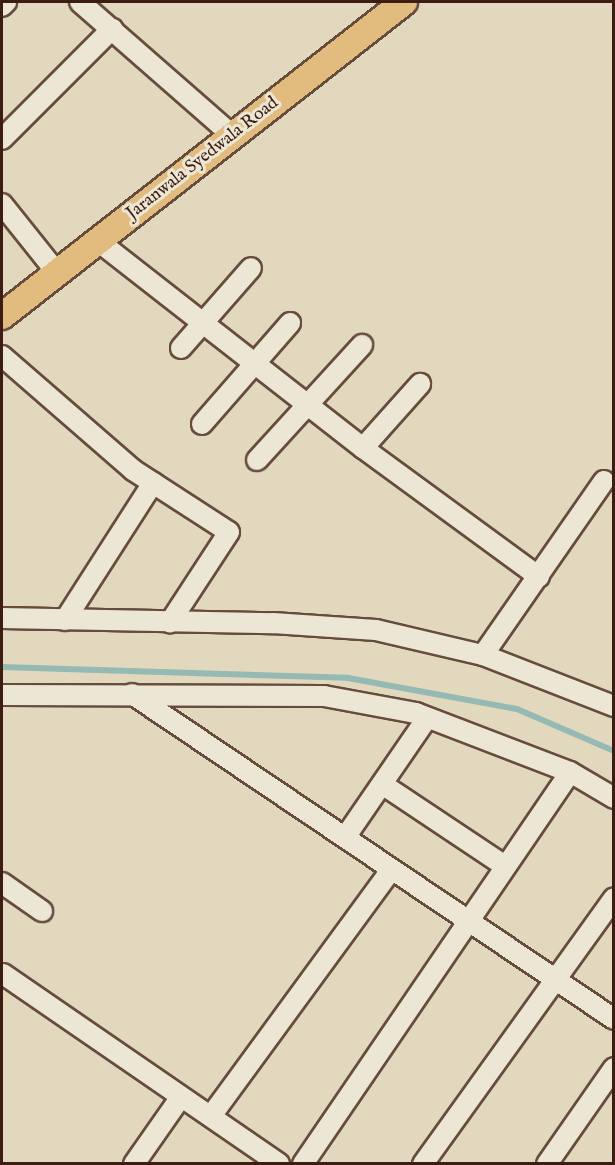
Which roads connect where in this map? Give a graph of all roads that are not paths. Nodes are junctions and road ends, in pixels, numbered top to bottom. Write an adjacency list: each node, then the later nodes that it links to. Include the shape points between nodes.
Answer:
1 (6, 2): 4 (street)
2 (80, 2): 5 (street)
3 (404, 2): 6 (main road, Jaranwala Syedwala Road)
4 (2, 6)
5 (112, 29): 6 (street); 7 (street)
6 (232, 135): 9 (main road, Jaranwala Syedwala Road)
7 (2, 139)
8 (2, 204): 11 (street)
9 (98, 241): 11 (main road, Jaranwala Syedwala Road); 13 (street)
10 (250, 268): 13 (street)
11 (57, 273): 12 (main road, Jaranwala Syedwala Road)
12 (2, 316)
13 (200, 321): 16 (street); 18 (street)
14 (290, 323): 18 (street)
15 (362, 345): 20 (street)
16 (181, 348)
17 (2, 356): 25 (street, via 50,402)
18 (253, 363): 20 (street); 21 (street)
19 (420, 384): 22 (street)
20 (308, 406): 22 (street); 23 (street)
21 (202, 424)
22 (363, 448): 26 (street)
23 (257, 460)
24 (603, 481): 26 (street)
25 (153, 483): 28 (street); 29 (street, via 229,532)
26 (539, 577): 30 (street)
27 (2, 618): 28 (street)
28 (64, 620): 29 (street)
29 (170, 622): 30 (street, via 376,630)
30 (483, 655): 33 (street)
31 (132, 694): 32 (street); 34 (street, via 324,696); 38 (street)
32 (2, 695)
33 (614, 706)
34 (427, 718): 35 (street); 36 (street)
35 (570, 772): 37 (street); 39 (street)
36 (382, 784): 38 (street); 39 (street)
37 (614, 798)
38 (346, 836): 40 (street)
39 (505, 866): 44 (street)
40 (391, 870): 44 (street); 50 (street)
41 (2, 883): 43 (street)
42 (614, 898): 46 (street)
43 (42, 911)
44 (470, 918): 46 (street); 53 (street)
45 (3, 974): 49 (street)
46 (557, 980): 47 (street); 54 (street)
47 (614, 1019)
48 (614, 1068): 55 (street)
49 (181, 1097): 50 (street); 51 (street)
50 (211, 1116): 52 (street)
51 (134, 1164)
52 (279, 1164)
53 (303, 1164)
54 (423, 1164)
55 (547, 1164)

